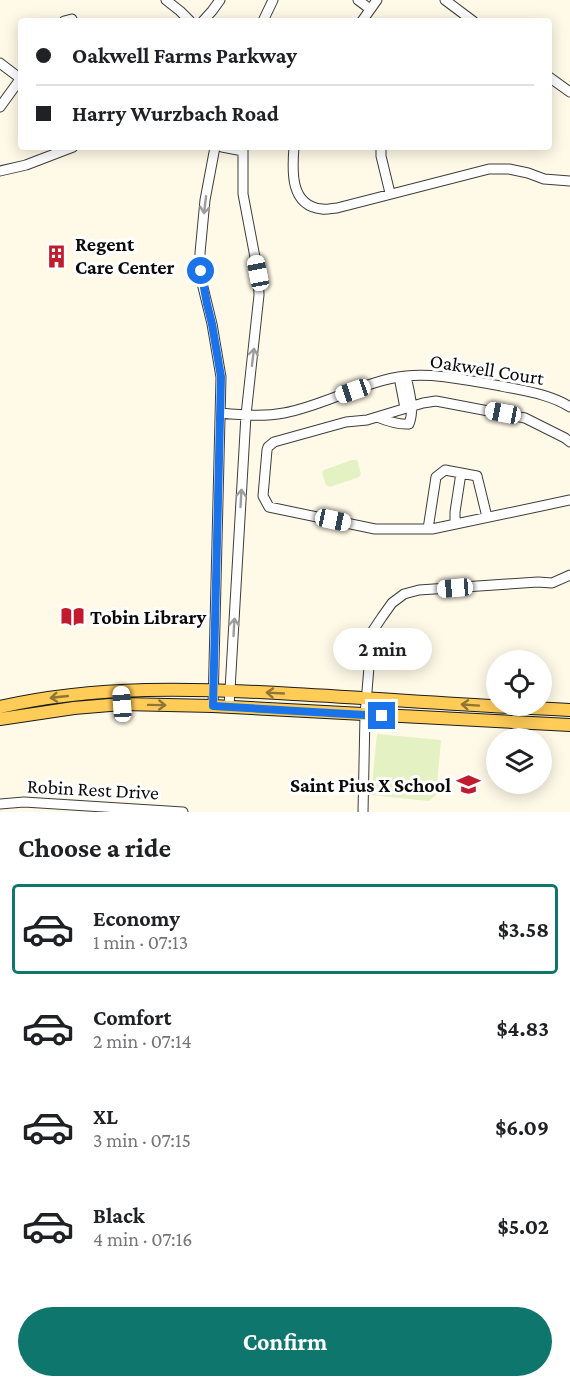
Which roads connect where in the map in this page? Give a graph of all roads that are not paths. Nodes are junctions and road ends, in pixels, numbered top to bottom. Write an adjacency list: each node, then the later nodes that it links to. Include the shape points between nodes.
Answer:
1 (166, 0): 8 (street)
2 (220, 0): 9 (street)
3 (273, 0): 10 (street)
4 (358, 0): 7 (street)
5 (377, 0): 7 (street)
6 (445, 0): 12 (street)
7 (370, 9): 11 (street)
8 (187, 18)
9 (205, 18)
10 (264, 18)
11 (364, 18)
12 (469, 18)
13 (0, 63): 14 (street)
14 (18, 77)
15 (552, 79): 17 (street)
16 (18, 83): 18 (street)
17 (570, 92)
18 (0, 107)
19 (65, 150): 24 (street)
20 (213, 150): 30 (street, one-way to 30, via 200,253 202,283 220,366)
21 (243, 150): 31 (street, one-way to 21, via 259,295 243,194)
22 (294, 150): 26 (street, via 296,190 313,207 337,208)
23 (381, 150): 26 (street)
24 (0, 171)
25 (570, 181): 26 (street, via 499,168)
26 (390, 193)
27 (402, 376): 28 (street, Oakwell Court, via 435,375 526,391); 29 (street); 31 (street, Oakwell Court, via 286,413)
28 (570, 407)
29 (408, 408): 32 (street); 32 (street, via 409,424); 33 (street, via 436,401 525,418)
30 (220, 413): 31 (street, Oakwell Court); 40 (street)
31 (246, 415): 41 (street, one-way to 31)
32 (377, 417): 38 (street, via 274,441 267,450 263,496 268,507 375,529)
33 (570, 442)
34 (461, 473): 36 (street, via 477,476); 37 (street); 38 (street, via 445,470 436,477)
35 (570, 500): 36 (street)
36 (487, 517): 37 (street)
37 (455, 524): 38 (street)
38 (428, 529)
39 (570, 575): 43 (street, via 552,583 430,589 404,594 392,603 372,632)
40 (214, 690): 41 (main road); 42 (main road); 45 (street)
41 (230, 691): 43 (main road, one-way to 41); 47 (street)
42 (122, 698): 44 (main road); 45 (main road, one-way to 45)
43 (367, 698): 48 (main road, one-way to 43); 49 (street)
44 (98, 699): 46 (main road, one-way to 46, via 39,699); 50 (main road)
45 (213, 706): 47 (main road)
46 (0, 707)
47 (229, 707): 49 (main road)
48 (570, 710)
49 (365, 715): 51 (main road); 56 (street)
50 (0, 719)
51 (570, 725)
52 (0, 804): 53 (street, Robin Rest Drive, via 17,802)
53 (47, 808): 54 (street, Robin Rest Drive)
54 (152, 811): 55 (street, Robin Rest Drive)
55 (183, 812)
56 (363, 812)

